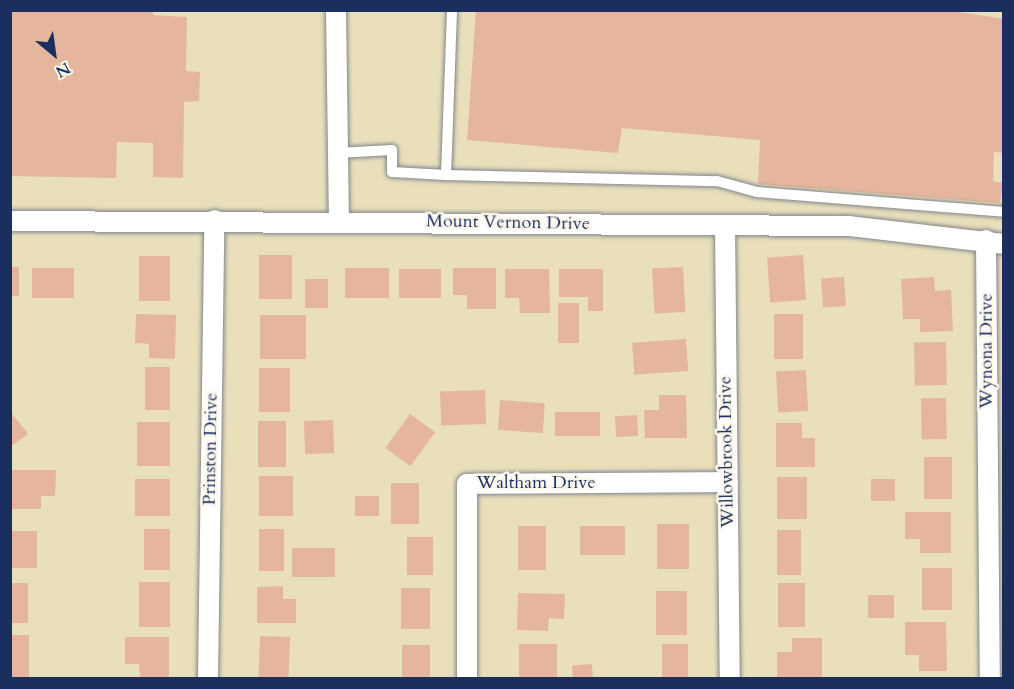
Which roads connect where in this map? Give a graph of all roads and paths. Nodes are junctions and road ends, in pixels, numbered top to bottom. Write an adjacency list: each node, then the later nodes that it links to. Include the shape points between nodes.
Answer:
1 (336, 10): 3 (street)
2 (452, 10): 4 (lane)
3 (337, 153): 4 (lane, via 392,150 392,172); 8 (street)
4 (446, 175): 5 (lane, via 717,181 757,192)
5 (1004, 212)
6 (214, 220): 7 (street, Mount Vernon Drive); 8 (street, Mount Vernon Drive); 12 (street, Prinston Drive)
7 (10, 221)
8 (339, 221): 9 (street, Mount Vernon Drive)
9 (725, 226): 10 (street, Mount Vernon Drive, via 849,226); 11 (street, Willowbrook Drive)
10 (995, 242): 15 (street, Wynona Drive)
11 (728, 482): 13 (street, Waltham Drive, via 467,484); 14 (street, Willowbrook Drive)
12 (208, 678)
13 (467, 678)
14 (730, 678)
15 (990, 678)

